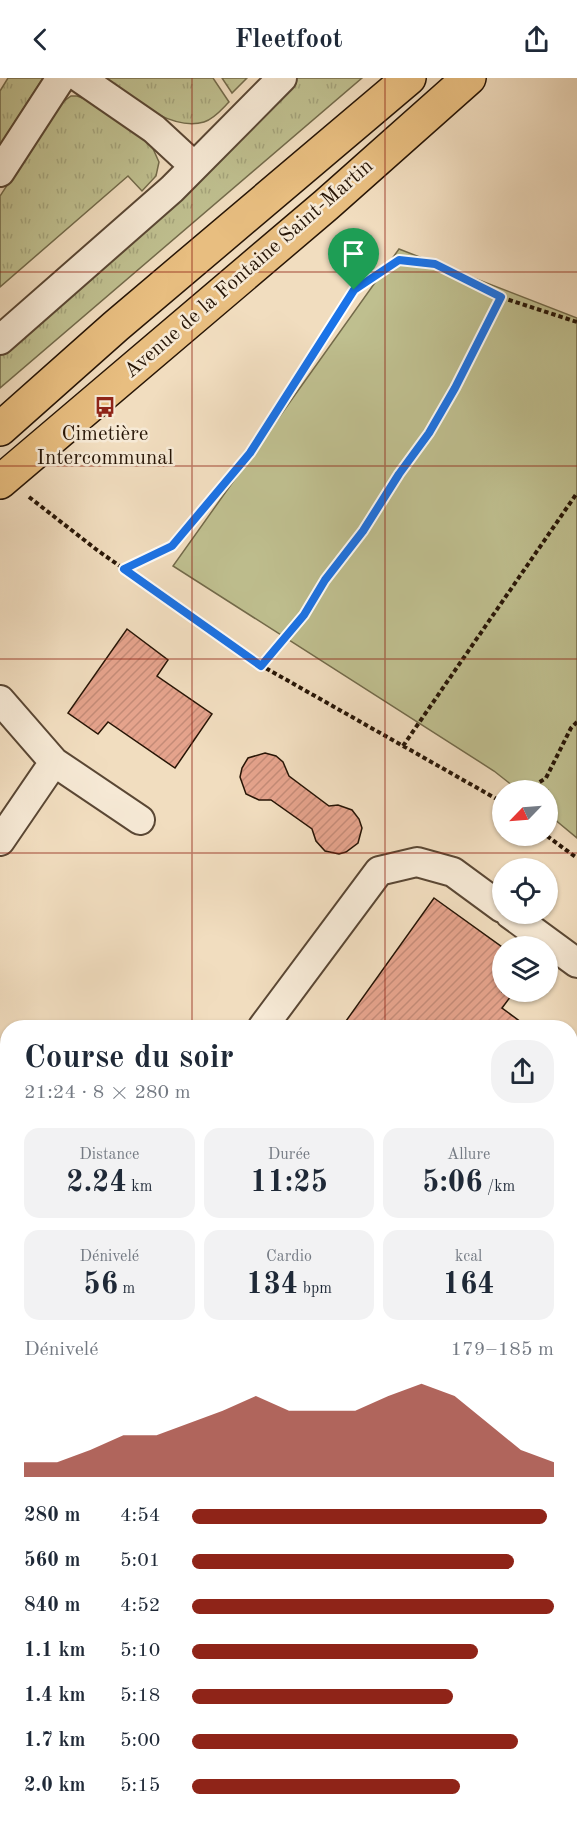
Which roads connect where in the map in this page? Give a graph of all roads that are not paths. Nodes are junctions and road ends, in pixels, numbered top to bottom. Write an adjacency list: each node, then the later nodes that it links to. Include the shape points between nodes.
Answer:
1 (61, 78): 7 (street)
2 (80, 78): 6 (street, via 154,129)
3 (282, 78): 6 (street)
4 (410, 78): 9 (main road, Avenue de la Fontaine Saint-Martin)
5 (468, 78): 10 (main road, Avenue de la Fontaine Saint-Martin, via 326,206)
6 (194, 166): 8 (street)
7 (0, 172)
8 (0, 340)
9 (0, 429)
10 (2, 477)
11 (0, 700): 12 (street)
12 (54, 762): 13 (street); 14 (street)
13 (140, 820)
14 (0, 841)
15 (492, 901): 18 (street, via 453,872 417,862 379,871)
16 (524, 924): 17 (street)
17 (577, 963)
18 (268, 1020)

